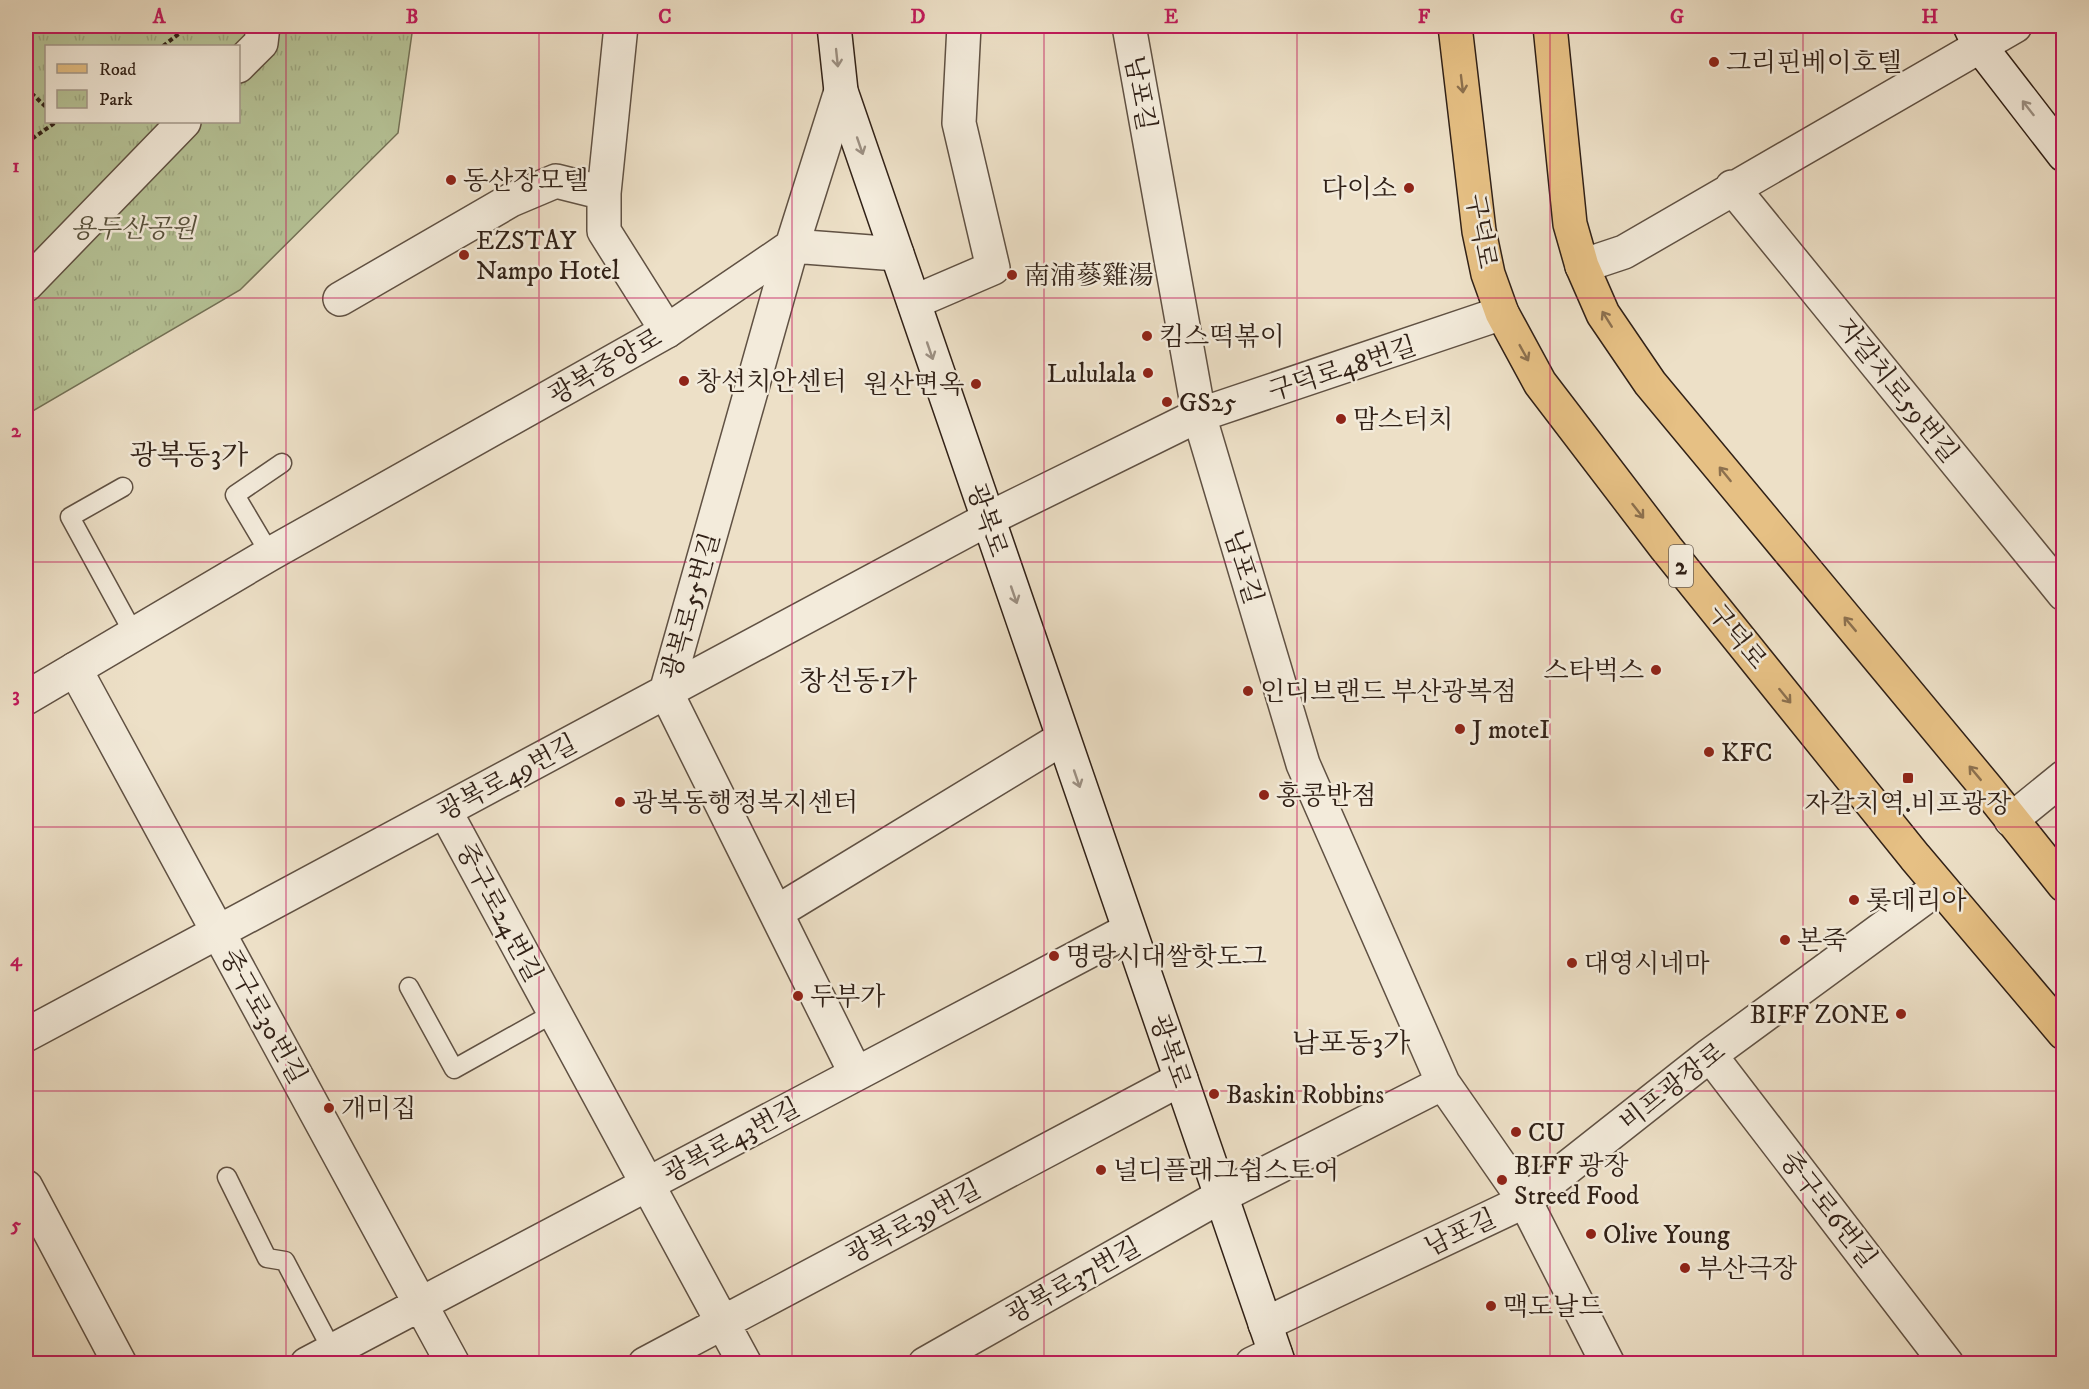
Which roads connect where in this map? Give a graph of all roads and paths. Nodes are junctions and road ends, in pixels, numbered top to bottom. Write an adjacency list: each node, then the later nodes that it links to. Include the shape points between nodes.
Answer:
1 (189, 26): 11 (path)
2 (263, 26): 12 (street, via 261,43)
3 (621, 26): 21 (street)
4 (834, 26): 14 (street, 광복로, one-way to 14)
5 (964, 26): 27 (street, via 959,123 993,268)
6 (1129, 26): 30 (street, 남포길)
7 (1455, 26): 28 (main road, 구덕로 / 2, one-way to 28, via 1479,231)
8 (1550, 26): 24 (main road, via 1570,224)
9 (2015, 26): 10 (street)
10 (1974, 35): 19 (street, one-way to 10); 20 (street)
11 (164, 45)
12 (240, 64)
13 (26, 88): 15 (path)
14 (841, 91): 22 (street); 23 (street, 광복로, one-way to 23)
15 (45, 106)
16 (55, 123): 18 (path)
17 (183, 123): 25 (street)
18 (26, 143)
19 (2064, 155)
20 (1732, 187): 24 (street, via 1624,252); 35 (street, 자갈치로59번길)
21 (604, 193): 26 (street, via 556,181 512,200); 29 (street, via 604,231)
22 (792, 246): 23 (street); 29 (street, 광복중앙로); 38 (street, 광복로55번길)
23 (897, 254): 27 (street, 광복로)
24 (1582, 266): 43 (main road, one-way to 24, via 1650,383 1603,314)
25 (26, 285)
26 (340, 298)
27 (914, 302): 33 (street, 광복로, one-way to 33)
28 (1502, 313): 30 (street, 구덕로48번길); 45 (main road, 구덕로 / 2, one-way to 45, via 1540,383 1583,440)
29 (667, 331): 34 (street, 광복중앙로)
30 (1199, 415): 33 (street, 구덕로48번길); 56 (street, 남포길, via 1303,764)
31 (282, 464): 34 (lane, via 235,495)
32 (123, 487): 36 (lane, via 70,517)
33 (988, 519): 38 (street, 광복로49번길); 40 (street, 광복로, one-way to 40)
34 (270, 554): 36 (street, 광복중앙로)
35 (2064, 594)
36 (134, 634): 37 (street, 광복중앙로)
37 (75, 669): 39 (street, 광복중앙로); 48 (street, 중구로30번길)
38 (666, 692): 42 (street, 광복로49번길); 46 (street, 광복로55번길)
39 (26, 698)
40 (1064, 738): 46 (street); 47 (street, 광복로, one-way to 47)
41 (2064, 777): 43 (street)
42 (445, 811): 48 (street, 광복로49번길); 50 (street, 중구로24번길)
43 (2011, 820): 44 (main road)
44 (2064, 885)
45 (1939, 887): 51 (main road, 구덕로 / 2); 53 (street, 비프광장로)
46 (777, 912): 54 (street, 광복로55번길)
47 (1129, 930): 54 (street, 광복로43번길); 55 (street, 광복로)
48 (219, 932): 52 (street, 광복로49번길); 62 (street, 중구로30번길)
49 (409, 987): 50 (lane, via 454,1069)
50 (554, 1013): 58 (street, 중구로24번길)
51 (2064, 1033)
52 (26, 1035)
53 (1710, 1055): 61 (street, 비프광장로); 72 (street, 중구로6번길)
54 (856, 1074): 58 (street, 광복로43번길)
55 (1181, 1079): 60 (street, 광복로); 63 (street, 광복로39번길)
56 (1443, 1083): 60 (street); 61 (street, 남포길)
57 (227, 1177): 65 (lane, 광복로43번길, via 267,1258 285,1261)
58 (647, 1184): 62 (street, 광복로43번길); 63 (street, 중구로24번길)
59 (26, 1187): 66 (street)
60 (1221, 1196): 64 (street, 광복로); 70 (street, 광복로37번길)
61 (1525, 1201): 64 (street, 남포길); 71 (street)
62 (421, 1304): 65 (street, 광복로43번길); 67 (street, 중구로30번길)
63 (723, 1322): 68 (street, 광복로39번길); 69 (street, 중구로24번길)
64 (1268, 1351)
65 (320, 1357)
66 (120, 1364)
67 (453, 1364)
68 (645, 1364)
69 (745, 1364)
70 (925, 1364)
71 (1608, 1364)
72 (1947, 1364)

